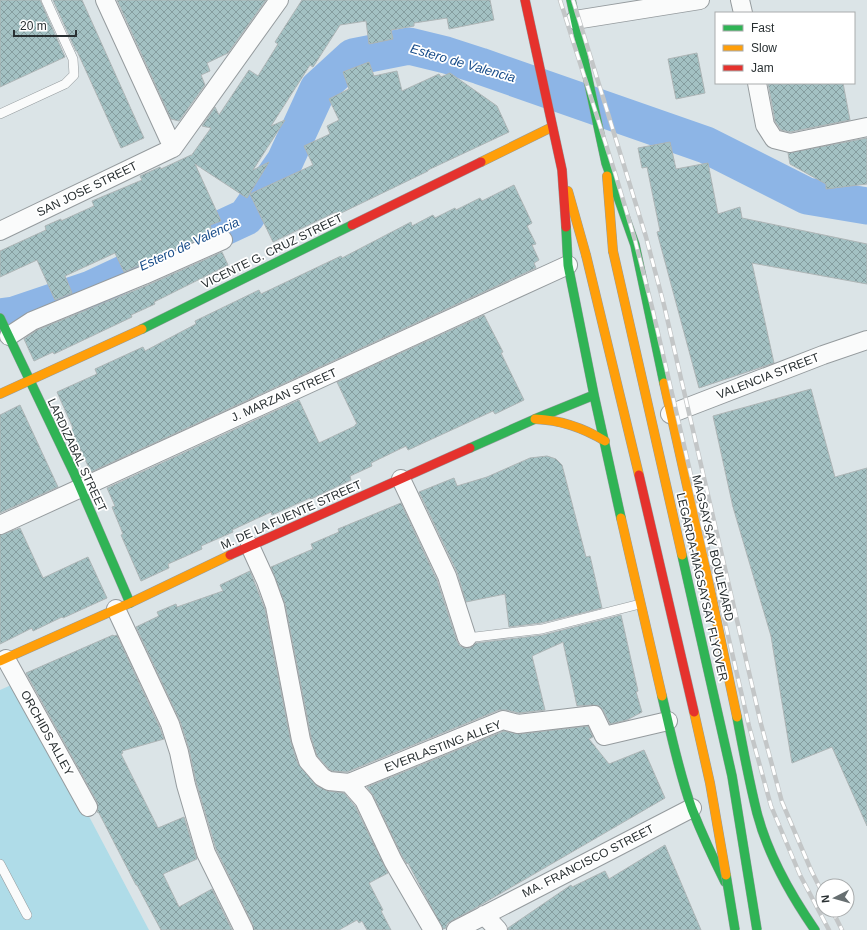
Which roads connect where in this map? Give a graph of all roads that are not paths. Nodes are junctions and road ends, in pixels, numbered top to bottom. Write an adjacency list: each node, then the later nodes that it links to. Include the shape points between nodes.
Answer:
1 (46, 0): 11 (lane, via 73,59 74,75 65,84)
2 (105, 0): 14 (street)
3 (279, 0): 14 (street, SAN JOSE STREET)
4 (525, 0): 12 (main road)
5 (571, 0): 9 (main road, MAGSAYSAY BOULEVARD)
6 (700, 0): 9 (street)
7 (740, 0): 8 (street)
8 (743, 12)
9 (575, 20): 15 (main road, MAGSAYSAY BOULEVARD)
10 (757, 84): 13 (street, via 765,125 774,139 790,143)
11 (0, 114)
12 (552, 126): 16 (main road); 24 (main road, VICENTE G. CRUZ STREET, via 129,335)
13 (867, 127)
14 (173, 148): 17 (street, SAN JOSE STREET)
15 (606, 163): 19 (main road, MAGSAYSAY BOULEVARD); 27 (main road, MAGSAYSAY BOULEVARD, via 635,245)
16 (562, 170): 20 (main road); 54 (main road, bridge, via 624,410 710,783)
17 (0, 231)
18 (223, 240): 22 (street)
19 (613, 251): 55 (main road, LEGARDA-MAGSAYSAY FLYOVER, bridge, via 728,761)
20 (568, 265): 26 (main road); 31 (street, J. MARZAN STREET)
21 (0, 318): 22 (main road, LARDIZABAL STREET)
22 (7, 333): 24 (main road, LARDIZABAL STREET)
23 (867, 340): 27 (street, VALENCIA STREET)
24 (30, 380): 25 (main road, VICENTE G. CRUZ STREET); 31 (main road, LARDIZABAL STREET)
25 (0, 394)
26 (594, 396): 28 (main road, M. DE LA FUENTE STREET); 29 (main road)
27 (670, 414): 39 (main road, MAGSAYSAY BOULEVARD)
28 (535, 419): 29 (main road, via 572,423); 30 (main road, M. DE LA FUENTE STREET)
29 (605, 441): 34 (main road)
30 (401, 479): 33 (main road, M. DE LA FUENTE STREET); 36 (street, via 447,576)
31 (80, 488): 32 (street, J. MARZAN STREET); 35 (main road, LARDIZABAL STREET)
32 (0, 525)
33 (250, 546): 35 (main road, M. DE LA FUENTE STREET); 43 (street, via 274,606 301,740 308,761 322,778)
34 (640, 604): 36 (lane, via 542,629); 38 (main road)
35 (123, 606): 37 (main road, M. DE LA FUENTE STREET); 50 (street, via 170,724 206,853)
36 (467, 638)
37 (3, 660): 44 (street, ORCHIDS ALLEY)
38 (668, 721): 40 (main road); 43 (street, EVERLASTING ALLEY, via 604,736 594,715 518,724 503,720)
39 (741, 736): 42 (main road, via 733,757 718,767); 56 (main road, MAGSAYSAY BOULEVARD, via 757,813 768,846 792,894)
40 (674, 747): 41 (main road); 45 (main road)
41 (688, 762)
42 (698, 767)
43 (349, 783): 51 (street, via 364,800 393,862)
44 (88, 807)
45 (692, 808): 48 (street, MA. FRANCISCO STREET); 49 (main road, via 706,844)
46 (0, 864): 47 (lane)
47 (27, 915)
48 (484, 915): 52 (street, MA. FRANCISCO STREET); 53 (street)
49 (742, 916)
50 (244, 930)
51 (433, 930)
52 (456, 930)
53 (498, 930)
54 (735, 930)
55 (757, 930)
56 (815, 930)

